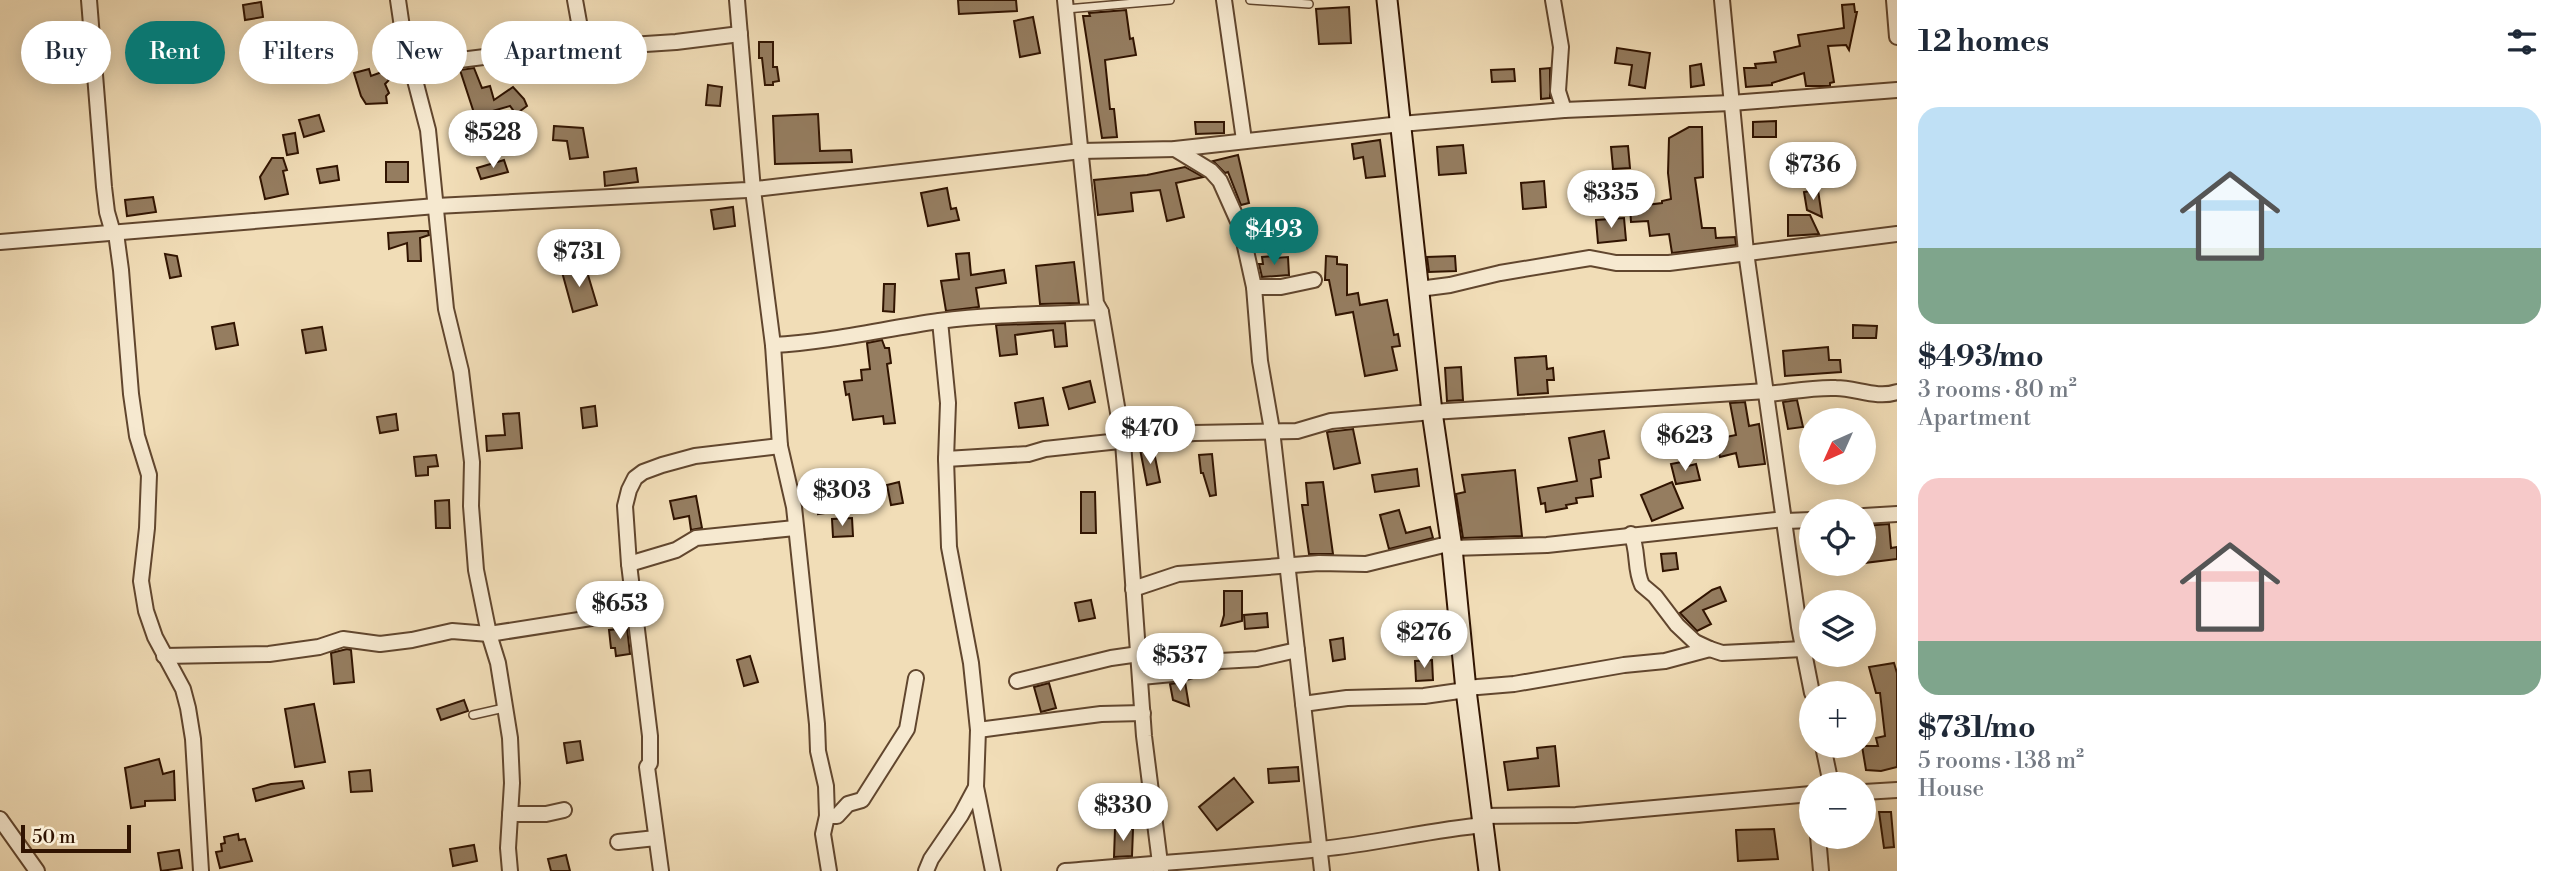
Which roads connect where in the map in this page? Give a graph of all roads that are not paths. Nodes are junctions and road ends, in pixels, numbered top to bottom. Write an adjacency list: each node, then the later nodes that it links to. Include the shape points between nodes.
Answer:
1 (89, 0): 29 (street, via 103,175)
2 (398, 0): 14 (street)
3 (575, 0): 15 (street)
4 (737, 0): 16 (street)
5 (1170, 0): 13 (lane)
6 (1224, 0): 24 (street)
7 (1250, 0): 12 (lane)
8 (1387, 0): 23 (street)
9 (1553, 0): 22 (street, via 1561,47 1558,91)
10 (1722, 0): 21 (street)
11 (1894, 0): 17 (street)
12 (1309, 4)
13 (1066, 5): 26 (street)
14 (401, 21)
15 (579, 21)
16 (740, 34): 18 (street); 27 (street)
17 (1897, 37)
18 (647, 45)
19 (416, 84): 28 (street, via 428,130)
20 (1897, 90): 21 (street)
21 (1731, 103): 22 (street); 32 (street)
22 (1564, 110): 23 (street)
23 (1401, 124): 24 (street); 35 (street)
24 (1244, 140): 25 (street)
25 (1175, 149): 26 (street); 34 (street, via 1220,181 1241,228)
26 (1081, 150): 27 (street); 36 (street)
27 (753, 190): 28 (street); 38 (street)
28 (436, 206): 29 (street); 58 (street, via 446,309 461,371 471,451 476,570)
29 (114, 233): 31 (street); 63 (street, via 137,436 149,475 141,581 146,611)
30 (1897, 234): 32 (street)
31 (0, 242)
32 (1746, 252): 35 (street, via 1669,263 1590,258); 40 (street)
33 (1314, 279): 34 (street, via 1281,287)
34 (1254, 287): 42 (street)
35 (1419, 289): 41 (street)
36 (1101, 312): 37 (street); 43 (street)
37 (940, 321): 38 (street, via 814,343); 45 (street, via 948,403)
38 (773, 345): 44 (street)
39 (1897, 391): 40 (street, via 1889,395 1820,388)
40 (1768, 393): 41 (street); 48 (street)
41 (1432, 412): 42 (street, via 1331,421 1297,431); 52 (street)
42 (1272, 430): 43 (street); 54 (street)
43 (1123, 442): 45 (street); 55 (street)
44 (780, 446): 50 (street); 53 (street, via 695,456 635,478 625,506)
45 (946, 459): 72 (street, via 948,547 971,663)
46 (1897, 514): 47 (street)
47 (1876, 515)
48 (1786, 520): 49 (street); 51 (street); 57 (street)
49 (1799, 520)
50 (795, 528): 53 (street, via 695,538 676,550); 79 (street)
51 (1631, 534): 52 (street, via 1548,545); 59 (street, via 1642,584 1677,625)
52 (1452, 546): 54 (street, via 1374,563); 67 (street)
53 (629, 564): 56 (street)
54 (1287, 566): 55 (street, via 1178,574); 61 (street)
55 (1133, 589): 62 (street)
56 (636, 611): 58 (street); 82 (street)
57 (1799, 613)
58 (489, 634): 63 (street, via 452,631 380,644 343,639 269,654); 69 (street)
59 (1710, 649): 60 (street, via 1722,653); 67 (street, via 1665,662)
60 (1799, 649)
61 (1297, 650): 64 (street); 68 (street)
62 (1139, 654): 64 (street); 66 (street)
63 (164, 656): 88 (street, via 188,708)
64 (1141, 677): 70 (street)
65 (916, 678): 79 (street, via 907,729 862,800 848,804 837,816)
66 (1017, 681)
67 (1466, 689): 68 (street); 81 (street)
68 (1303, 704): 85 (street)
69 (504, 708): 71 (lane); 78 (street, via 510,738)
70 (1143, 713): 72 (street); 86 (street)
71 (473, 715)
72 (978, 730): 73 (street)
73 (976, 787): 92 (street); 93 (street)
74 (1897, 790): 75 (street)
75 (1876, 791)
76 (1799, 795): 81 (street)
77 (564, 810): 78 (street)
78 (510, 814): 89 (street)
79 (827, 816): 91 (street, via 823,834)
80 (0, 819): 87 (street)
81 (1483, 820): 85 (street); 96 (street)
82 (656, 838): 83 (street); 90 (street)
83 (618, 842)
84 (1819, 849): 97 (street)
85 (1319, 850): 86 (street); 95 (street)
86 (1161, 868): 94 (street)
87 (37, 871)
88 (201, 871)
89 (510, 871)
90 (661, 871)
91 (829, 871)
92 (926, 871)
93 (993, 871)
94 (1065, 871)
95 (1322, 871)
96 (1489, 871)
97 (1821, 871)

